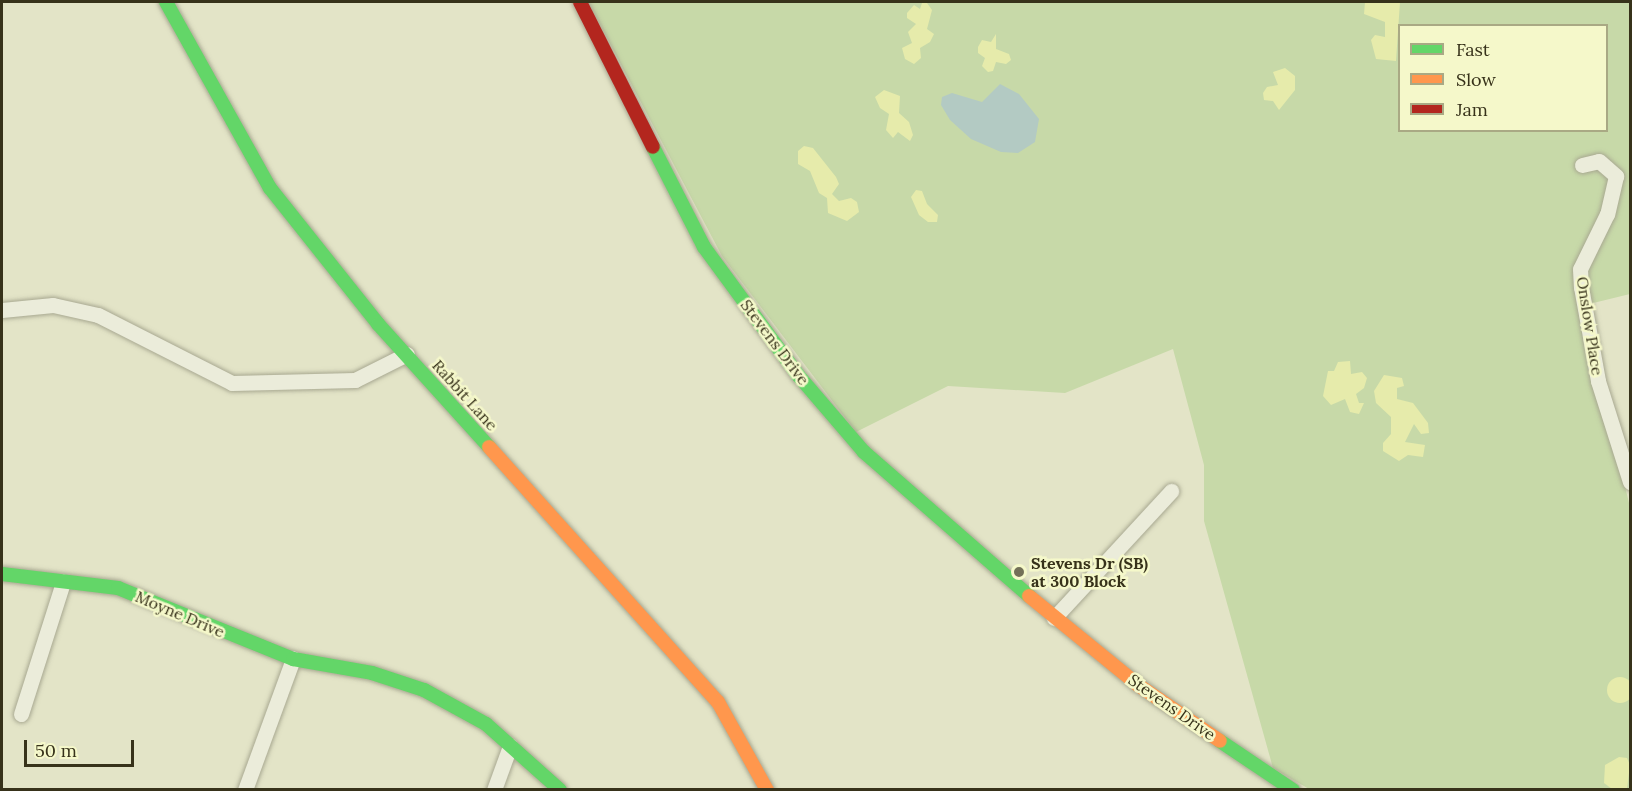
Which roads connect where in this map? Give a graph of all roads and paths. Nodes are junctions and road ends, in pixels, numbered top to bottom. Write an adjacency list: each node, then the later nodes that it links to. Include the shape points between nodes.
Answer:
1 (166, 2): 5 (street, Rabbit Lane, via 270,188 378,324)
2 (580, 2): 11 (street, Stevens Drive, via 704,247 798,375 864,452)
3 (1582, 165): 6 (street, Onslow Place, via 1599,161 1616,176 1607,214 1580,269 1598,381)
4 (2, 310): 5 (street, via 53,305 98,315 232,384 355,380)
5 (407, 354): 18 (street, Rabbit Lane, via 718,702)
6 (1630, 482)
7 (1171, 491): 11 (street)
8 (8, 575): 9 (street, Moyne Drive); 10 (street, Moyne Drive)
9 (63, 582): 12 (street, Moyne Drive, via 118,588); 13 (street)
10 (2, 585)
11 (1054, 618): 19 (street, Stevens Drive, via 1138,685)
12 (293, 658): 14 (street, Moyne Drive, via 372,673 424,690 486,724); 15 (street, via 249,770)
13 (21, 714)
14 (510, 746): 16 (street); 17 (street, Moyne Drive)
15 (246, 789)
16 (494, 789)
17 (560, 789)
18 (768, 789)
19 (1293, 789)

